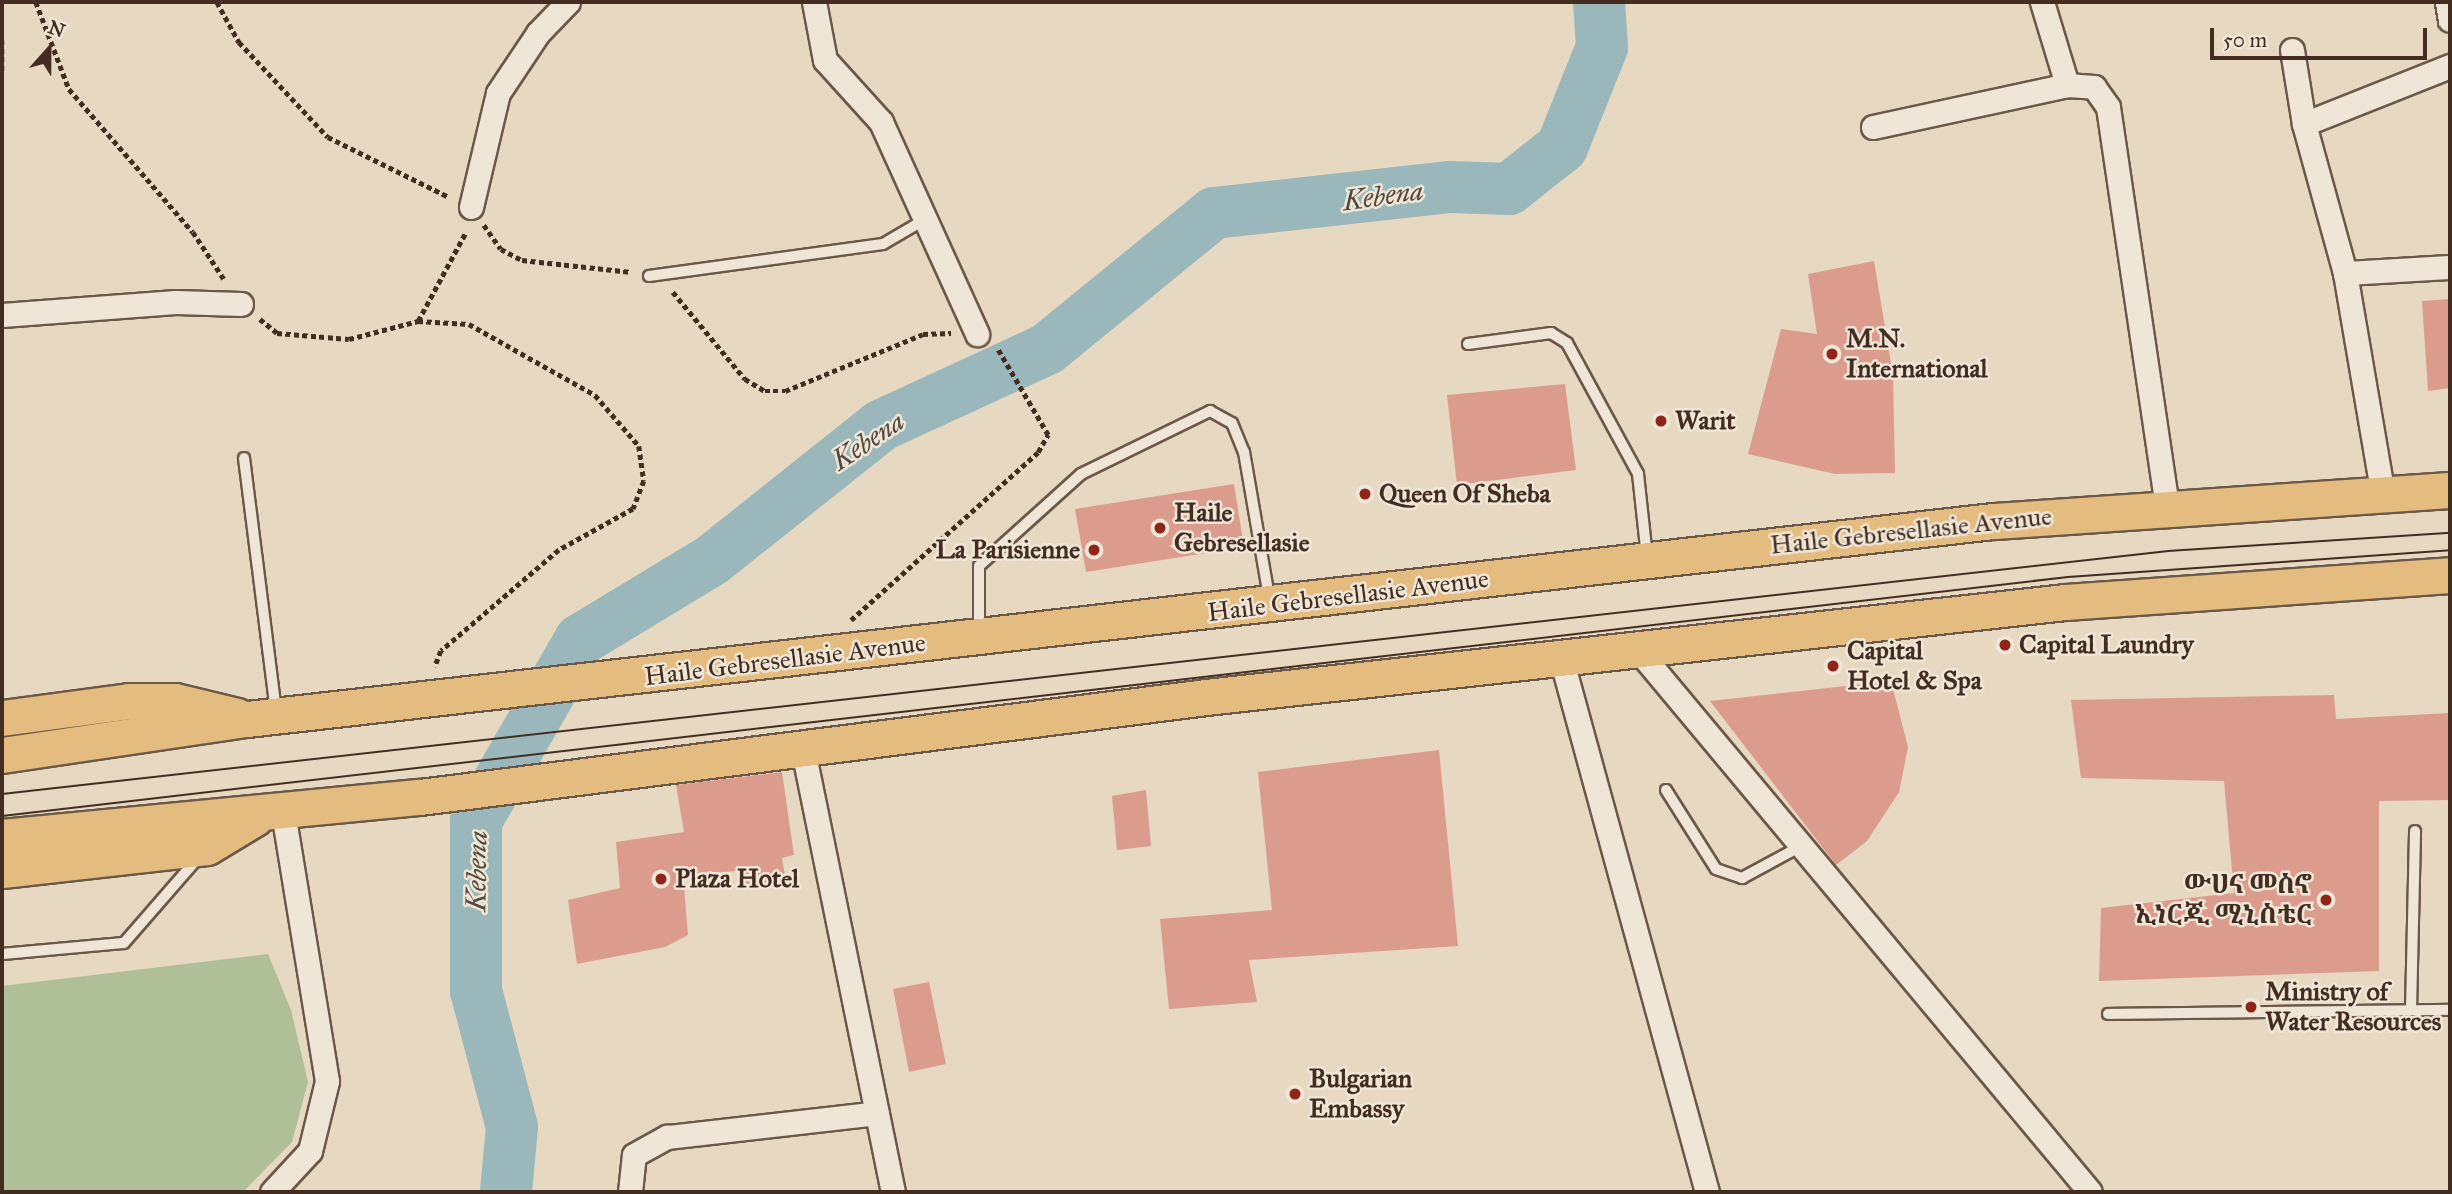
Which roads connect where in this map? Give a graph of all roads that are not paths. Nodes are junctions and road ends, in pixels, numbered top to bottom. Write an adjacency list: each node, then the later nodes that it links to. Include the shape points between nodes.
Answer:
1 (568, 2): 11 (street, via 538,33 498,93)
2 (814, 2): 12 (street, via 825,60 881,122)
3 (2042, 2): 8 (street)
4 (2447, 2): 5 (street)
5 (2450, 20)
6 (2292, 50): 9 (street)
7 (2450, 66): 9 (street)
8 (2067, 85): 10 (street); 23 (street, via 2094,88 2108,107)
9 (2304, 124): 14 (street)
10 (1873, 127)
11 (471, 207)
12 (924, 220): 15 (lane, via 883,244); 18 (street)
13 (2450, 267): 14 (street)
14 (2345, 273): 21 (street)
15 (649, 276)
16 (242, 304): 17 (street, via 176,302)
17 (2, 315)
18 (977, 334)
19 (1468, 344): 24 (lane, via 1551,332 1567,343 1638,474)
20 (244, 458): 30 (lane)
21 (2382, 490): 22 (main road, Haile Gebresellasie Avenue); 23 (main road, Haile Gebresellasie Avenue)
22 (2450, 490)
23 (2167, 508): 24 (main road, Haile Gebresellasie Avenue)
24 (1647, 560): 26 (main road, Haile Gebresellasie Avenue)
25 (2450, 575): 28 (main road, via 2065,602)
26 (1271, 607): 27 (main road, Haile Gebresellasie Avenue); 27 (lane, via 1244,452 1232,423 1210,411 1081,474 979,566)
27 (979, 637): 30 (main road, Haile Gebresellasie Avenue)
28 (1637, 649): 29 (main road); 38 (street)
29 (1561, 658): 32 (main road); 49 (street)
30 (262, 717): 31 (main road, Haile Gebresellasie Avenue, via 175,701 130,701); 33 (main road, Haile Gebresellasie Avenue)
31 (2, 718)
32 (802, 745): 35 (main road, via 602,775); 45 (street)
33 (2, 755)
34 (1666, 790): 38 (lane, via 1716,869 1742,878)
35 (273, 812): 37 (main road); 39 (main road); 46 (street, via 327,1081 310,1152)
36 (2415, 831): 42 (lane)
37 (2, 836)
38 (1801, 846): 50 (street)
39 (207, 847): 40 (main road); 41 (lane, via 124,943)
40 (2, 870)
41 (2, 954)
42 (2411, 1010): 43 (lane); 44 (lane)
43 (2450, 1010)
44 (2108, 1013)
45 (877, 1113): 47 (street, via 667,1137 634,1155); 48 (street)
46 (272, 1192)
47 (630, 1192)
48 (894, 1192)
49 (1707, 1192)
50 (2090, 1192)

